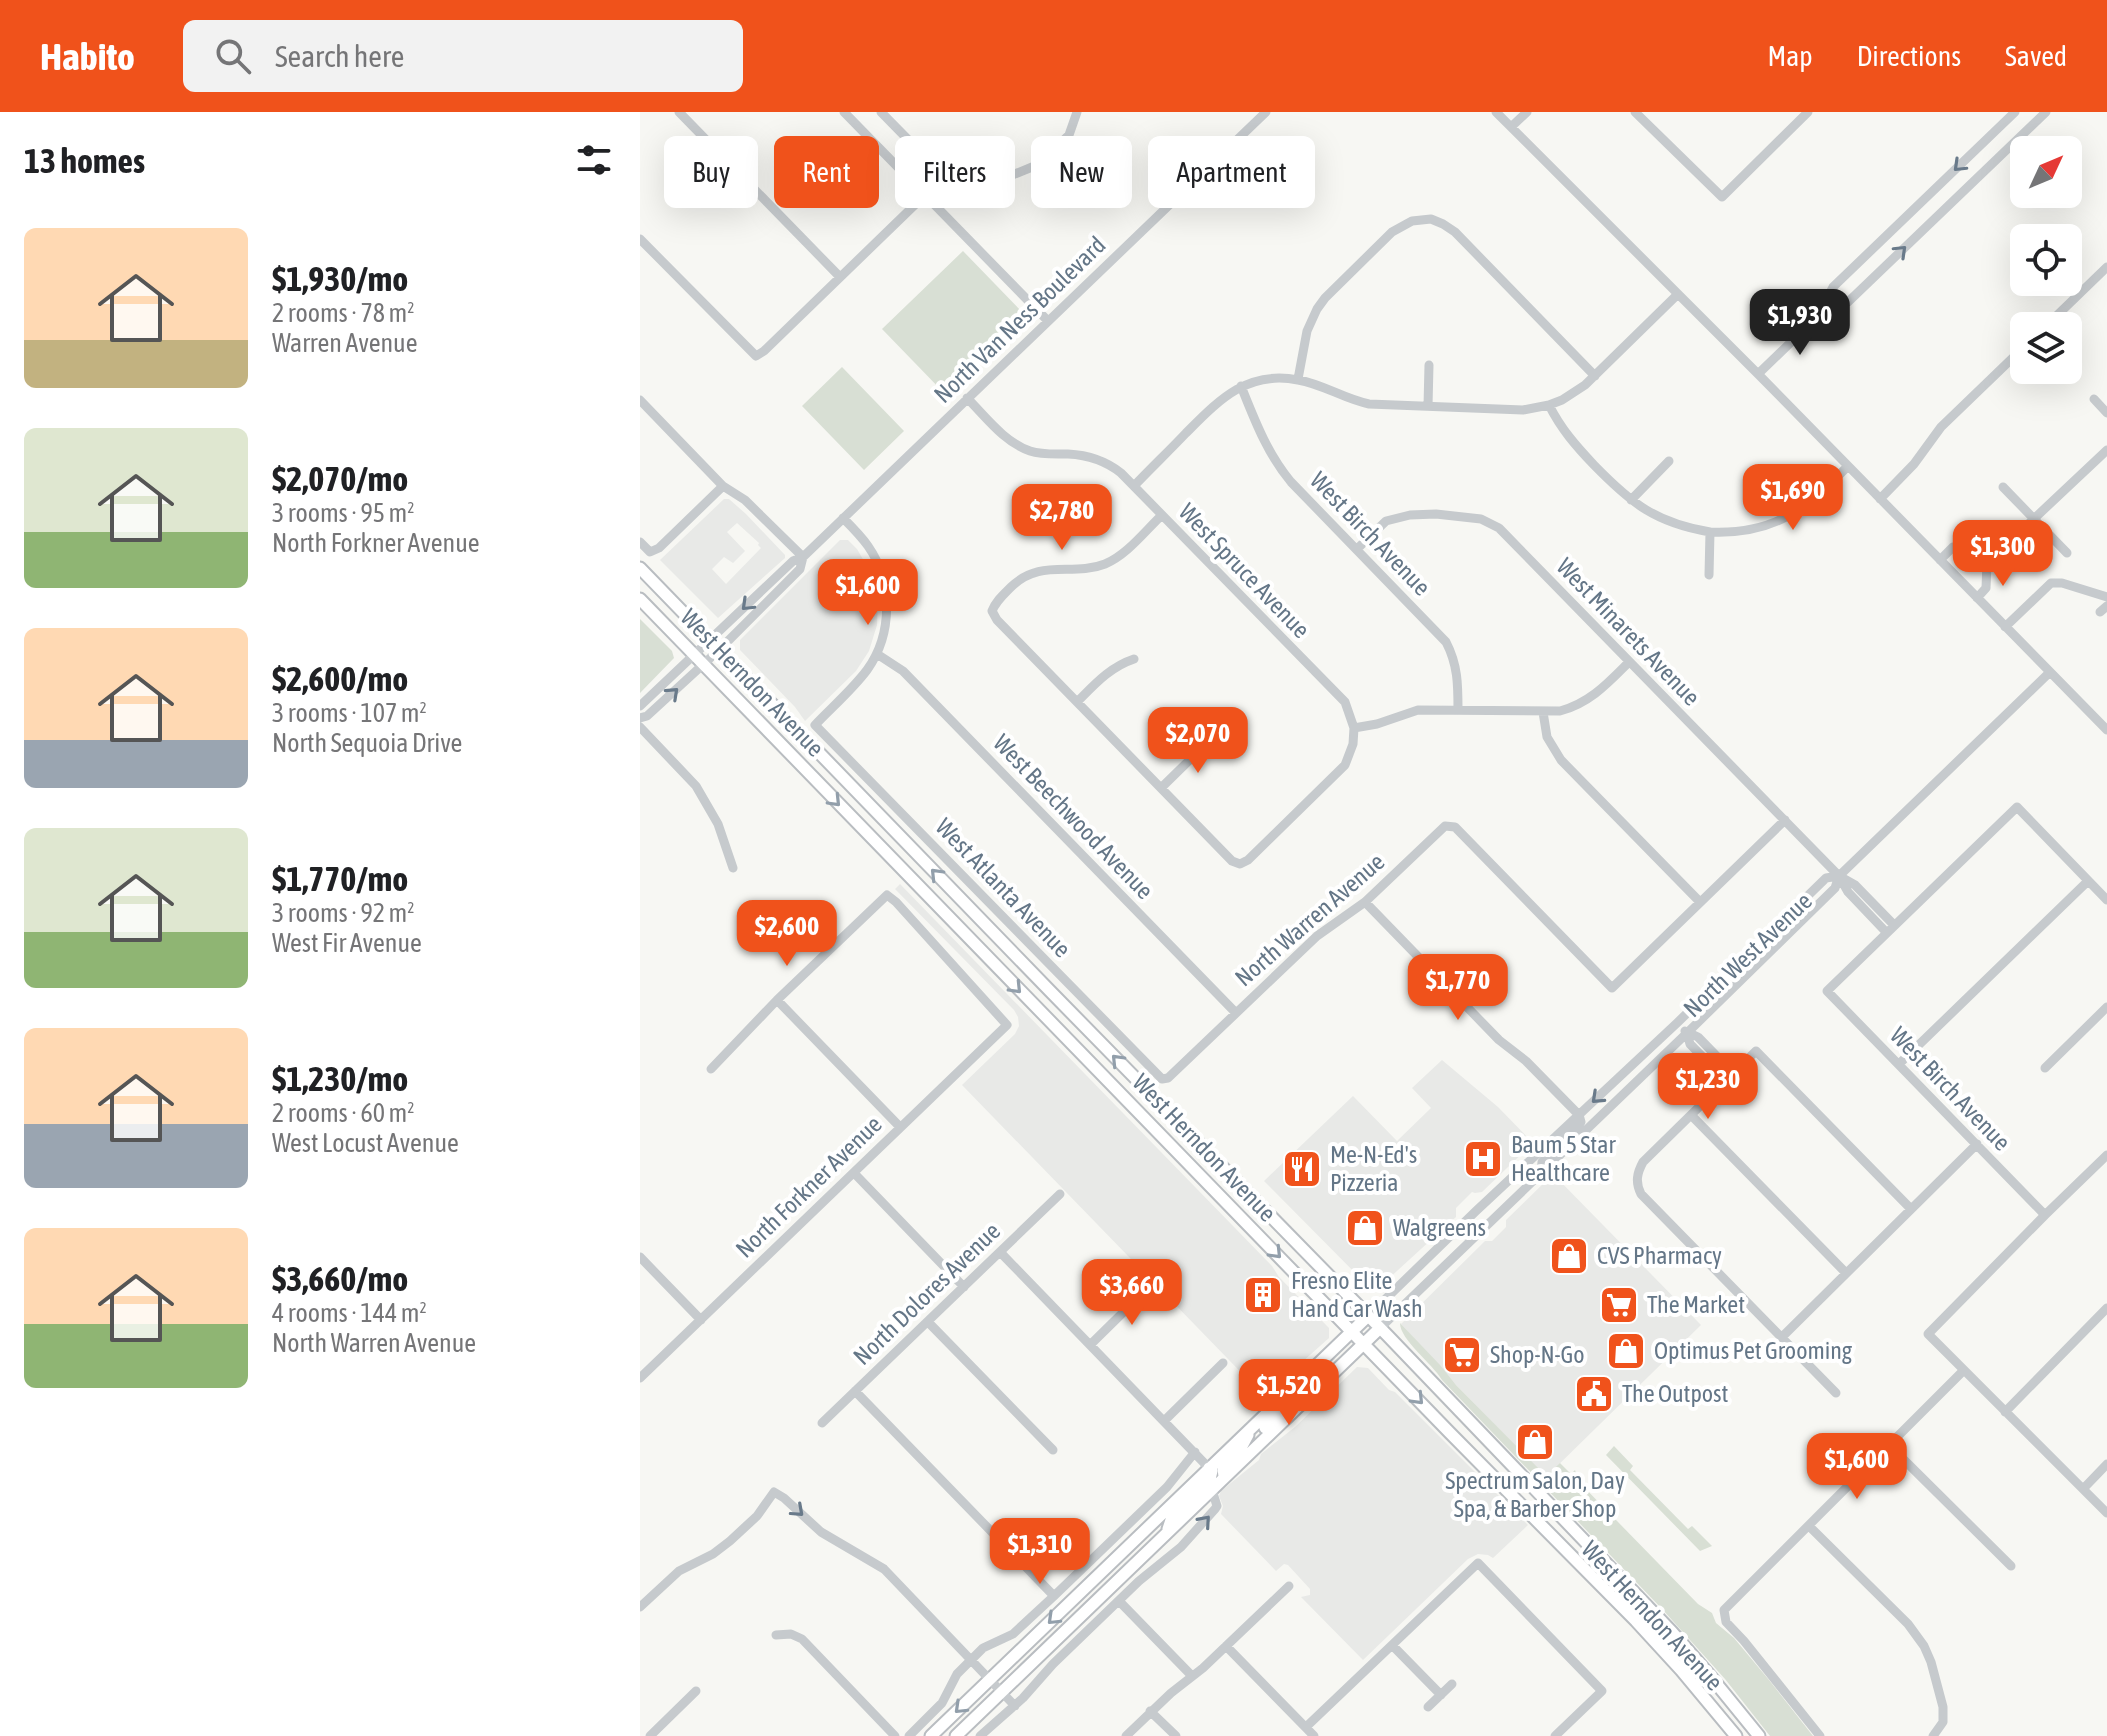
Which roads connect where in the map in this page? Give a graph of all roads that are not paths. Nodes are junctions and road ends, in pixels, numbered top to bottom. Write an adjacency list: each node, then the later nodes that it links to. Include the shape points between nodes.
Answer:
1 (679, 112): 21 (street)
2 (844, 112): 14 (street)
3 (881, 112): 4 (street, via 932,164 971,178 1005,178 1037,165 1069,135)
4 (1077, 112)
5 (1266, 112): 25 (street, North Van Ness Boulevard)
6 (1496, 112): 12 (street)
7 (1527, 112): 12 (street)
8 (1635, 112): 9 (street, via 1722,197)
9 (1808, 112)
10 (2015, 112): 13 (street); 15 (street, one-way to 15)
11 (2046, 112): 13 (street)
12 (1511, 127): 22 (street)
13 (2029, 128): 18 (street)
14 (895, 164)
15 (1922, 201): 18 (street); 24 (street, via 1833,287)
16 (912, 208): 21 (street)
17 (938, 208): 25 (street)
18 (1937, 217): 24 (street, one-way to 18, via 1848,302)
19 (640, 239): 21 (street, via 756,356)
20 (2107, 267): 23 (street)
21 (840, 277)
22 (1678, 294): 28 (street); 29 (street)
23 (2060, 312)
24 (1818, 316): 28 (street)
25 (1048, 321): 32 (street, North Van Ness Boulevard)
26 (2010, 360): 44 (street, via 1941,427)
27 (1429, 365): 36 (street)
28 (1758, 374): 40 (street)
29 (1595, 376): 30 (street, via 1455,232 1431,219 1412,221 1392,232 1325,298 1311,320); 35 (street)
30 (1298, 379): 31 (street, via 1271,378); 36 (street, via 1352,401)
31 (1241, 386): 42 (street, via 1218,401); 51 (street, West Birch Avenue, via 1275,463)
32 (967, 398): 42 (street, West Spruce Avenue, via 1019,446 1094,458); 47 (street, North Van Ness Boulevard)
33 (2094, 399): 37 (street)
34 (640, 400): 41 (street)
35 (1549, 405): 36 (street, via 1523,410); 45 (street, via 1576,446)
36 (1428, 406)
37 (2107, 413)
38 (2107, 450): 48 (street)
39 (1669, 461): 45 (street)
40 (1848, 466): 44 (street); 49 (street, via 1793,514 1753,530)
41 (723, 486): 50 (street, via 659,548 650,552); 53 (street, via 745,500)
42 (1134, 486): 46 (street, West Spruce Avenue)
43 (2003, 487): 48 (street)
44 (1880, 499): 54 (street)
45 (1631, 500): 49 (street, via 1666,521)
46 (1162, 515): 70 (street, via 1115,559 1095,567 1045,569 1025,576 995,603 997,620); 76 (street, West Spruce Avenue, via 1345,702)
47 (843, 518): 53 (street, North Van Ness Boulevard); 64 (street, via 869,548 883,578 886,624)
48 (2033, 519): 52 (street); 55 (street)
49 (1710, 532): 57 (street)
50 (640, 542)
51 (1357, 549): 67 (street, West Minarets Avenue, via 1386,521 1410,515 1481,519 1499,528); 72 (street, West Birch Avenue, via 1446,642 1458,673)
52 (2067, 553)
53 (803, 557): 62 (street, North Van Ness Boulevard, one-way to 62); 63 (street, North Van Ness Boulevard, via 800,569)
54 (1940, 560): 55 (street, via 1953,547); 59 (street)
55 (1987, 563): 59 (street, via 1986,588)
56 (640, 568): 62 (main road, West Herndon Avenue)
57 (1709, 575)
58 (2107, 597): 61 (street, via 2051,583)
59 (1977, 598): 61 (street)
60 (640, 599): 65 (main road, West Herndon Avenue)
61 (2005, 627): 69 (street)
62 (710, 640): 63 (main road, West Herndon Avenue); 65 (street, North Van Ness Boulevard)
63 (720, 649): 68 (street, North Van Ness Boulevard); 114 (main road, West Herndon Avenue, one-way to 63)
64 (877, 654): 90 (street, West Beechwood Avenue, via 903,671); 97 (street, West Atlanta Avenue, via 815,725)
65 (694, 655): 68 (main road, West Herndon Avenue); 71 (street, North Van Ness Boulevard)
66 (1134, 659): 70 (street, via 1108,671)
67 (1629, 662): 73 (street, via 1582,703); 80 (street, West Minarets Avenue)
68 (703, 664): 74 (street, North Van Ness Boulevard, one-way to 68); 118 (main road, West Herndon Avenue, one-way to 118)
69 (2050, 672): 77 (street); 82 (street, North West Avenue)
70 (1077, 702): 79 (street)
71 (640, 706)
72 (1458, 710): 73 (street); 76 (street, via 1418,710)
73 (1543, 712): 86 (street, via 1547,737 1561,760)
74 (640, 718)
75 (640, 727): 81 (street, via 696,786 718,824)
76 (1354, 728): 79 (street, via 1353,744 1338,773 1240,864)
77 (2107, 730)
78 (1212, 738): 79 (street)
79 (1161, 788)
80 (1785, 820): 82 (street, West Minarets Avenue); 86 (street)
81 (733, 868)
82 (1839, 876): 87 (street, West Minarets Avenue, via 1855,885); 91 (street, North West Avenue, via 1826,878); 92 (street, North West Avenue, via 1835,888)
83 (2088, 881): 84 (street); 87 (street, via 2017,807); 93 (street)
84 (2107, 900)
85 (1365, 902): 86 (street, North Warren Avenue, via 1450,825 1612,988); 90 (street, North Warren Avenue, via 1317,936); 98 (street)
86 (1700, 902)
87 (1890, 929): 93 (street, West Birch Avenue, via 1827,991)
88 (777, 1000): 95 (street); 100 (street); 100 (street, North Forkner Avenue, via 887,895 896,902 1007,1025)
89 (2107, 1007): 94 (street)
90 (1236, 1013): 97 (street, North Warren Avenue)
91 (1677, 1023): 92 (street); 98 (street, North West Avenue, one-way to 98)
92 (1687, 1033): 96 (street, via 1690,1044); 104 (street, North West Avenue)
93 (1899, 1064): 101 (street, West Birch Avenue)
94 (2045, 1068)
95 (711, 1069)
96 (1729, 1077): 99 (street); 106 (street, via 1756,1051)
97 (1162, 1079)
98 (1579, 1115): 104 (street, via 1581,1122 1542,1162); 114 (street, North West Avenue)
99 (1691, 1115): 110 (street); 119 (street, via 1643,1162 1637,1186)
100 (900, 1127): 103 (street, North Forkner Avenue)
101 (1977, 1144): 106 (street); 107 (street, West Birch Avenue)
102 (2107, 1155): 107 (street)
103 (854, 1173): 112 (street); 115 (street, North Forkner Avenue)
104 (1541, 1173): 117 (street, North West Avenue)
105 (1060, 1194): 108 (street, North Dolores Avenue)
106 (1911, 1209): 110 (street)
107 (2045, 1215): 123 (street, via 1928,1334)
108 (1000, 1252): 112 (street, North Dolores Avenue); 121 (street)
109 (640, 1257): 115 (street)
110 (1846, 1273): 119 (street)
111 (1151, 1285): 121 (street)
112 (964, 1287): 116 (street, North Dolores Avenue)
113 (2107, 1308): 128 (street)
114 (1368, 1316): 117 (main road, West Herndon Avenue); 118 (main road, North West Avenue)
115 (701, 1320): 124 (street, North Forkner Avenue)
116 (928, 1322): 125 (street, North Dolores Avenue); 133 (street)
117 (1380, 1328): 120 (main road, North West Avenue); 175 (main road, West Herndon Avenue, via 1672,1632)
118 (1352, 1330): 120 (main road, West Herndon Avenue); 127 (main road, North West Avenue)
119 (1782, 1337): 126 (street)
120 (1364, 1343): 135 (main road, North West Avenue); 174 (main road, West Herndon Avenue, one-way to 174, via 1644,1629)
121 (1090, 1345): 129 (street)
122 (1223, 1363): 129 (street)
123 (1964, 1370): 128 (street); 132 (street)
124 (640, 1378)
125 (855, 1391): 130 (street, North Dolores Avenue); 147 (street)
126 (1836, 1393)
127 (1284, 1396): 131 (main road, North West Avenue); 135 (main road, via 1283,1406 1254,1438)
128 (2005, 1412): 139 (street)
129 (1164, 1421): 134 (street)
130 (822, 1423)
131 (1251, 1427): 137 (main road, North West Avenue); 138 (main road, via 1223,1467)
132 (1889, 1445): 142 (street); 145 (street)
133 (1053, 1450)
134 (1195, 1452): 137 (street); 147 (street, via 1167,1487)
135 (1248, 1454): 138 (main road, North West Avenue)
136 (2107, 1464): 139 (street)
137 (1209, 1468): 143 (main road, via 1210,1479 1172,1517); 155 (main road, North West Avenue, one-way to 155)
138 (1224, 1477): 140 (main road, North West Avenue)
139 (2083, 1489): 141 (street)
140 (1212, 1490): 143 (main road, North West Avenue); 144 (street, one-way to 140, via 1217,1506)
141 (2107, 1513)
142 (1809, 1526): 176 (street, West Herndon Avenue, via 1724,1610 1726,1622); 177 (street, via 1916,1635 1931,1662 1943,1707 1943,1722)
143 (1167, 1532): 144 (street); 158 (main road, North West Avenue)
144 (1181, 1547): 148 (street)
145 (2011, 1566)
146 (1289, 1586): 152 (street)
147 (1054, 1596): 153 (street, via 1013,1634)
148 (1119, 1601): 154 (street); 160 (street)
149 (640, 1607): 153 (street, one-way to 153, via 679,1571 730,1541 774,1492 821,1532 884,1569)
150 (776, 1635): 165 (street, via 802,1639)
151 (1392, 1645): 159 (street); 163 (street); 173 (street, via 1478,1563 1602,1691)
152 (1226, 1646): 154 (street); 163 (street)
153 (971, 1660): 155 (street); 166 (street, via 942,1703)
154 (1192, 1676): 162 (street)
155 (990, 1680): 158 (street); 167 (main road, North West Avenue, one-way to 167)
156 (1452, 1684): 159 (street)
157 (696, 1691): 164 (street)
158 (1002, 1692): 160 (street); 168 (main road, North West Avenue)
159 (1441, 1695): 161 (street)
160 (1015, 1706): 169 (street)
161 (1428, 1707)
162 (1150, 1711): 170 (street); 171 (street)
163 (1306, 1727): 172 (street)
164 (650, 1736)
165 (895, 1736)
166 (909, 1736)
167 (931, 1736)
168 (956, 1736)
169 (980, 1736)
170 (1126, 1736)
171 (1176, 1736)
172 (1314, 1736)
173 (1555, 1736)
174 (1736, 1736)
175 (1759, 1736)
176 (1820, 1736)
177 (1933, 1736)

